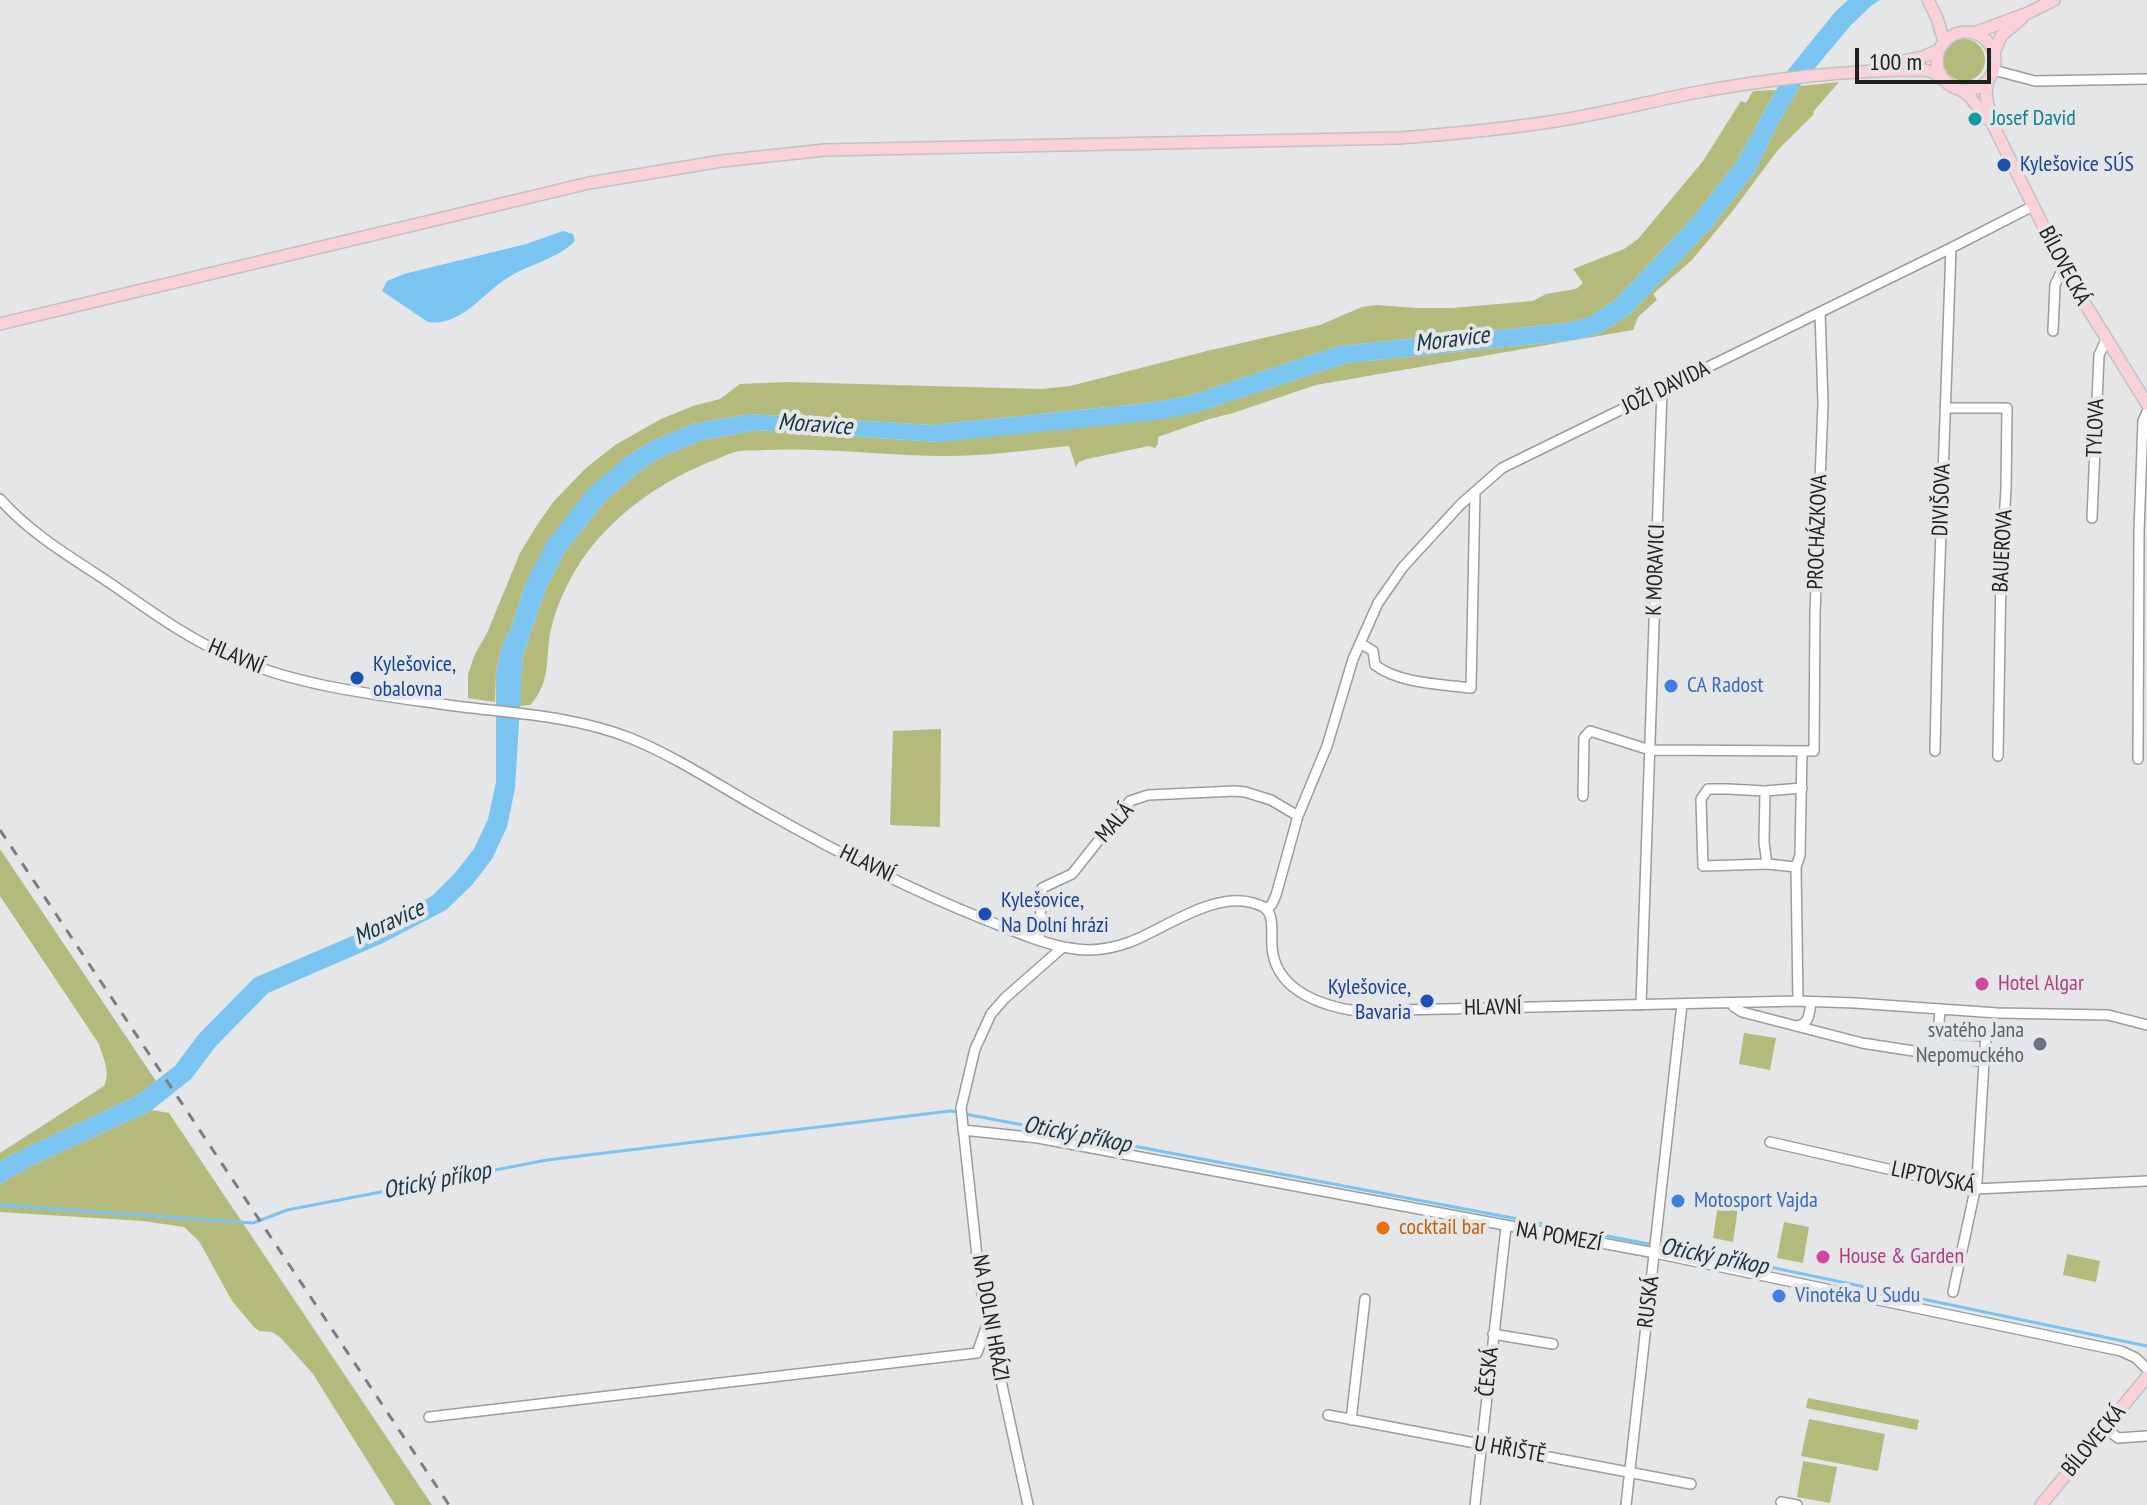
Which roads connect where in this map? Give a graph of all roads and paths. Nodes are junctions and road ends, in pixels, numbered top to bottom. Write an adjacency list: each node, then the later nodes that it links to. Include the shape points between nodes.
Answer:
1 (1928, 0): 4 (main road)
2 (2053, 0): 3 (main road)
3 (2028, 13): 6 (main road); 8 (main road, via 2001,36)
4 (1937, 18): 5 (main road); 7 (main road)
5 (1958, 33): 6 (main road); 7 (main road)
6 (1974, 33): 8 (main road)
7 (1941, 46): 9 (main road, via 1923,57); 11 (main road, via 1937,64)
8 (1994, 53): 10 (main road, BÍLOVECKÁ)
9 (1850, 72): 11 (main road, BÍLOVECKÁ, via 1924,70); 19 (main road, via 1758,82 1560,121 1453,134 825,150 722,161 589,183)
10 (1990, 75): 12 (street, via 2035,81); 13 (main road, via 1973,89); 14 (main road, BÍLOVECKÁ, via 1986,95)
11 (1942, 79): 13 (main road, BÍLOVECKÁ)
12 (2147, 79)
13 (1961, 90): 14 (main road, BÍLOVECKÁ)
14 (1992, 123): 15 (main road, BÍLOVECKÁ)
15 (2033, 206): 16 (street, JOŽI DAVIDA); 17 (main road, BÍLOVECKÁ)
16 (1951, 248): 18 (street, JOŽI DAVIDA); 24 (street, DIVIŠOVA)
17 (2063, 268): 20 (street, via 2055,285); 21 (main road, BÍLOVECKÁ)
18 (1820, 312): 22 (street, JOŽI DAVIDA); 31 (street, PROCHÁZKOVA, via 1823,403 1814,751)
19 (0, 324)
20 (2053, 331)
21 (2106, 340): 23 (main road, BÍLOVECKÁ); 28 (street, TYLOVA, via 2099,355)
22 (1662, 390): 26 (street, JOŽI DAVIDA, via 1502,468); 30 (street, K MORAVICI)
23 (2147, 404)
24 (1945, 408): 32 (street, DIVIŠOVA); 33 (street, BAUEROVA, via 2007,408)
25 (2147, 412): 34 (street, via 2139,532)
26 (1475, 492): 29 (street, JOŽI DAVIDA, via 1403,567 1378,603); 29 (street, via 1471,688 1385,671 1375,665 1373,651)
27 (0, 499): 42 (street, HLAVNÍ, via 39,535 228,656 324,685 597,727 652,747 790,826 959,909)
28 (2092, 518)
29 (1360, 643): 38 (street, JOŽI DAVIDA)
30 (1650, 750): 31 (street); 37 (street, via 1588,732); 49 (street)
31 (1802, 751): 35 (street)
32 (1935, 751)
33 (1998, 756)
34 (2138, 759)
35 (1802, 788): 36 (street); 40 (street)
36 (1765, 791): 39 (street); 39 (street, via 1708,789 1701,799 1703,866)
37 (1583, 796)
38 (1298, 816): 41 (street, JOŽI DAVIDA, via 1276,895); 42 (street, MALÁ, via 1271,800 1235,791 1148,795 1130,801 1072,874 1042,888)
39 (1767, 864): 40 (street)
40 (1796, 867): 44 (street)
41 (1267, 909): 43 (street, HLAVNÍ, via 1246,901 1225,902 1118,946); 49 (street, HLAVNÍ, via 1280,972 1305,995 1337,1007 1381,1011)
42 (1039, 940): 43 (street, HLAVNÍ)
43 (1063, 947): 54 (street, NA DOLNI HRÁZI, via 991,1014 975,1049)
44 (1798, 1001): 45 (street, HLAVNÍ); 46 (street, HLAVNÍ)
45 (1778, 1002): 47 (street, HLAVNÍ); 51 (street, via 1780,1018)
46 (1811, 1002): 50 (street, HLAVNÍ); 51 (street, via 1807,1022)
47 (1731, 1003): 48 (street, HLAVNÍ); 51 (street, HLAVNÍ, via 1742,1012)
48 (1682, 1004): 49 (street, HLAVNÍ); 59 (street, RUSKÁ)
49 (1641, 1005)
50 (1940, 1010): 52 (street, HLAVNÍ, via 2108,1015); 53 (street, via 1938,1034 1986,1036)
51 (1791, 1025): 53 (street, HLAVNÍ, via 1880,1047)
52 (2147, 1025)
53 (1984, 1062): 57 (street)
54 (962, 1125): 58 (street, NA POMEZÍ); 62 (street, NA DOLNI HRÁZI)
55 (1770, 1142): 57 (street, LIPTOVSKÁ)
56 (2147, 1181): 57 (street, LIPTOVSKÁ)
57 (1975, 1189): 60 (street)
58 (1506, 1227): 59 (street, NA POMEZÍ); 63 (street, ČESKÁ)
59 (1655, 1247): 65 (street, NA POMEZÍ, via 2121,1351); 73 (street, RUSKÁ)
60 (1953, 1292)
61 (1365, 1299): 69 (street)
62 (988, 1322): 68 (street, via 977,1353); 76 (street, NA DOLNI HRÁZI)
63 (1493, 1334): 64 (street, ČESKÁ); 72 (street, ČESKÁ)
64 (1553, 1344)
65 (2147, 1369)
66 (2147, 1377): 70 (main road, BÍLOVECKÁ)
67 (1328, 1415): 69 (street, U HŘIŠTĚ)
68 (429, 1417)
69 (1351, 1420): 72 (street, U HŘIŠTĚ)
70 (2105, 1428): 71 (street, via 2118,1438); 80 (main road, BÍLOVECKÁ)
71 (2147, 1436)
72 (1481, 1445): 73 (street, U HŘIŠTĚ); 77 (street, ČESKÁ)
73 (1629, 1472): 74 (street, U HŘIŠTĚ); 78 (street, RUSKÁ)
74 (1691, 1484)
75 (1781, 1502): 79 (street)
76 (1028, 1505)
77 (1475, 1505)
78 (1626, 1505)
79 (1797, 1505)
80 (2041, 1505)

